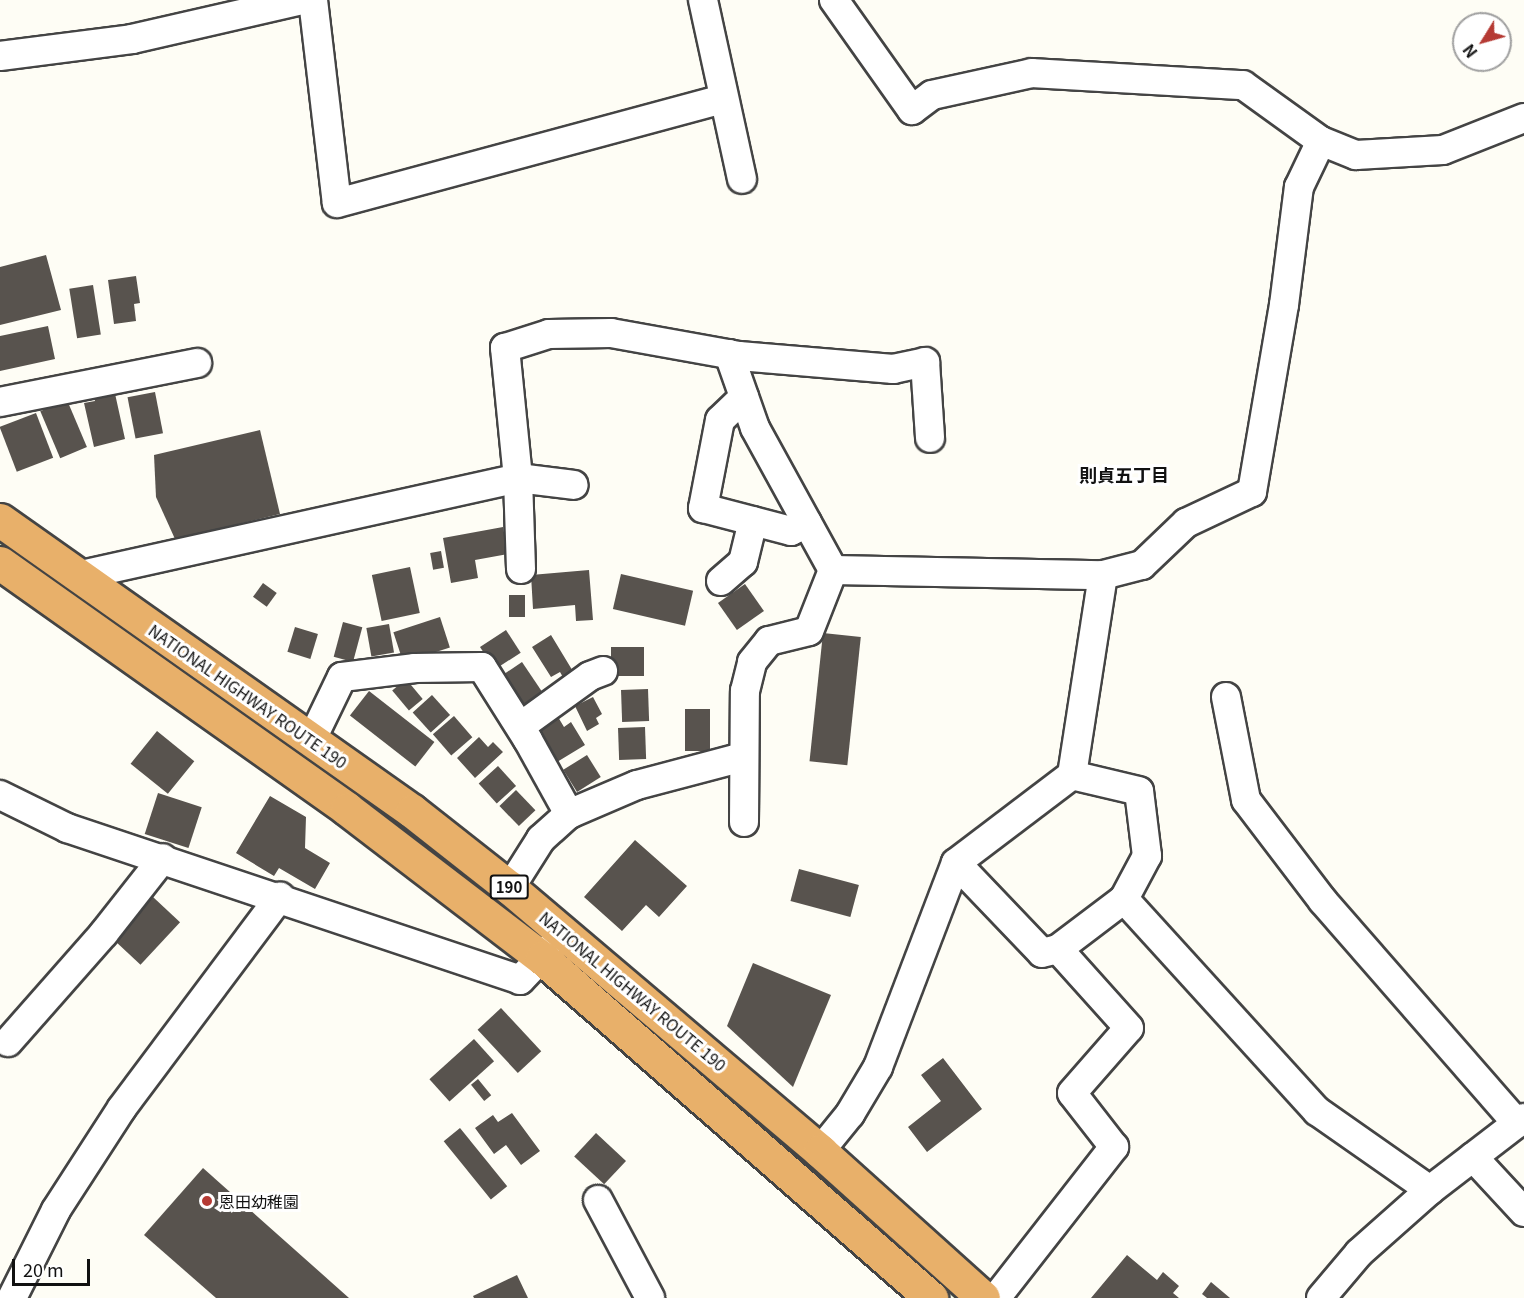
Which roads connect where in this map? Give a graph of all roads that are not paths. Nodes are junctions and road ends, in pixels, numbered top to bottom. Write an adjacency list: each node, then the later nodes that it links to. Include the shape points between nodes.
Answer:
1 (313, 0): 6 (street, via 337,203)
2 (703, 0): 6 (street)
3 (834, 0): 8 (street, via 912,110 932,95 1032,73 1243,85)
4 (289, 2): 5 (street, via 132,39)
5 (0, 56)
6 (723, 99): 9 (street)
7 (1524, 118): 8 (street, via 1443,150 1356,154)
8 (1321, 141): 23 (street, via 1299,188 1284,305 1252,492 1186,523 1142,565)
9 (742, 179)
10 (729, 354): 12 (street); 14 (street, via 893,369 925,362); 15 (street, via 611,333 549,334 505,348)
11 (197, 363): 13 (street)
12 (744, 397): 18 (street, via 720,420 703,507); 19 (street, via 755,428)
13 (0, 402)
14 (930, 438)
15 (518, 478): 16 (street); 21 (street); 24 (street)
16 (574, 485)
17 (0, 520): 24 (highway, NATIONAL HIGHWAY ROUTE 190 / 190)
18 (753, 521): 19 (street, via 791,531); 25 (street, via 743,562)
19 (807, 522): 22 (street)
20 (0, 563): 42 (highway, NATIONAL HIGHWAY ROUTE 190 / 190, via 347,809)
21 (521, 569)
22 (833, 570): 23 (street); 30 (street, via 809,631 769,641 752,662 745,691)
23 (1103, 575): 31 (street)
24 (77, 576): 29 (highway, NATIONAL HIGHWAY ROUTE 190 / 190)
25 (721, 581)
26 (603, 671): 28 (street, via 590,676)
27 (1226, 697): 44 (street, via 1246,800 1323,901)
28 (520, 726): 29 (street, via 482,667 415,668 342,677); 33 (street)
29 (312, 741): 37 (highway, NATIONAL HIGHWAY ROUTE 190 / 190, via 412,811)
30 (743, 757): 33 (street, via 637,785); 34 (street)
31 (1072, 775): 36 (street); 39 (street, via 1139,791 1147,856)
32 (0, 795): 35 (street, via 67,828)
33 (569, 814): 37 (street, via 541,839)
34 (744, 822)
35 (163, 858): 38 (street); 43 (street)
36 (956, 863): 41 (street, via 1042,953); 45 (street, via 879,1067 850,1114)
37 (510, 888): 40 (highway, NATIONAL HIGHWAY ROUTE 190 / 190)
38 (280, 897): 42 (street, via 520,980); 50 (street, via 122,1108 56,1210)
39 (1124, 899): 41 (street); 47 (street, via 1317,1111)
40 (564, 932): 42 (street); 45 (highway, NATIONAL HIGHWAY ROUTE 190 / 190)
41 (1058, 949): 54 (street, via 1129,1028 1072,1093 1114,1147)
42 (542, 958): 52 (highway, NATIONAL HIGHWAY ROUTE 190 / 190)
43 (8, 1042)
44 (1521, 1120): 46 (street)
45 (820, 1150): 53 (highway, NATIONAL HIGHWAY ROUTE 190 / 190)
46 (1473, 1157): 47 (street); 49 (street)
47 (1430, 1190): 55 (street, via 1359,1253)
48 (598, 1200): 51 (street)
49 (1524, 1212)
50 (12, 1298)
51 (650, 1298)
52 (931, 1298)
53 (983, 1298)
54 (996, 1298)
55 (1321, 1298)

